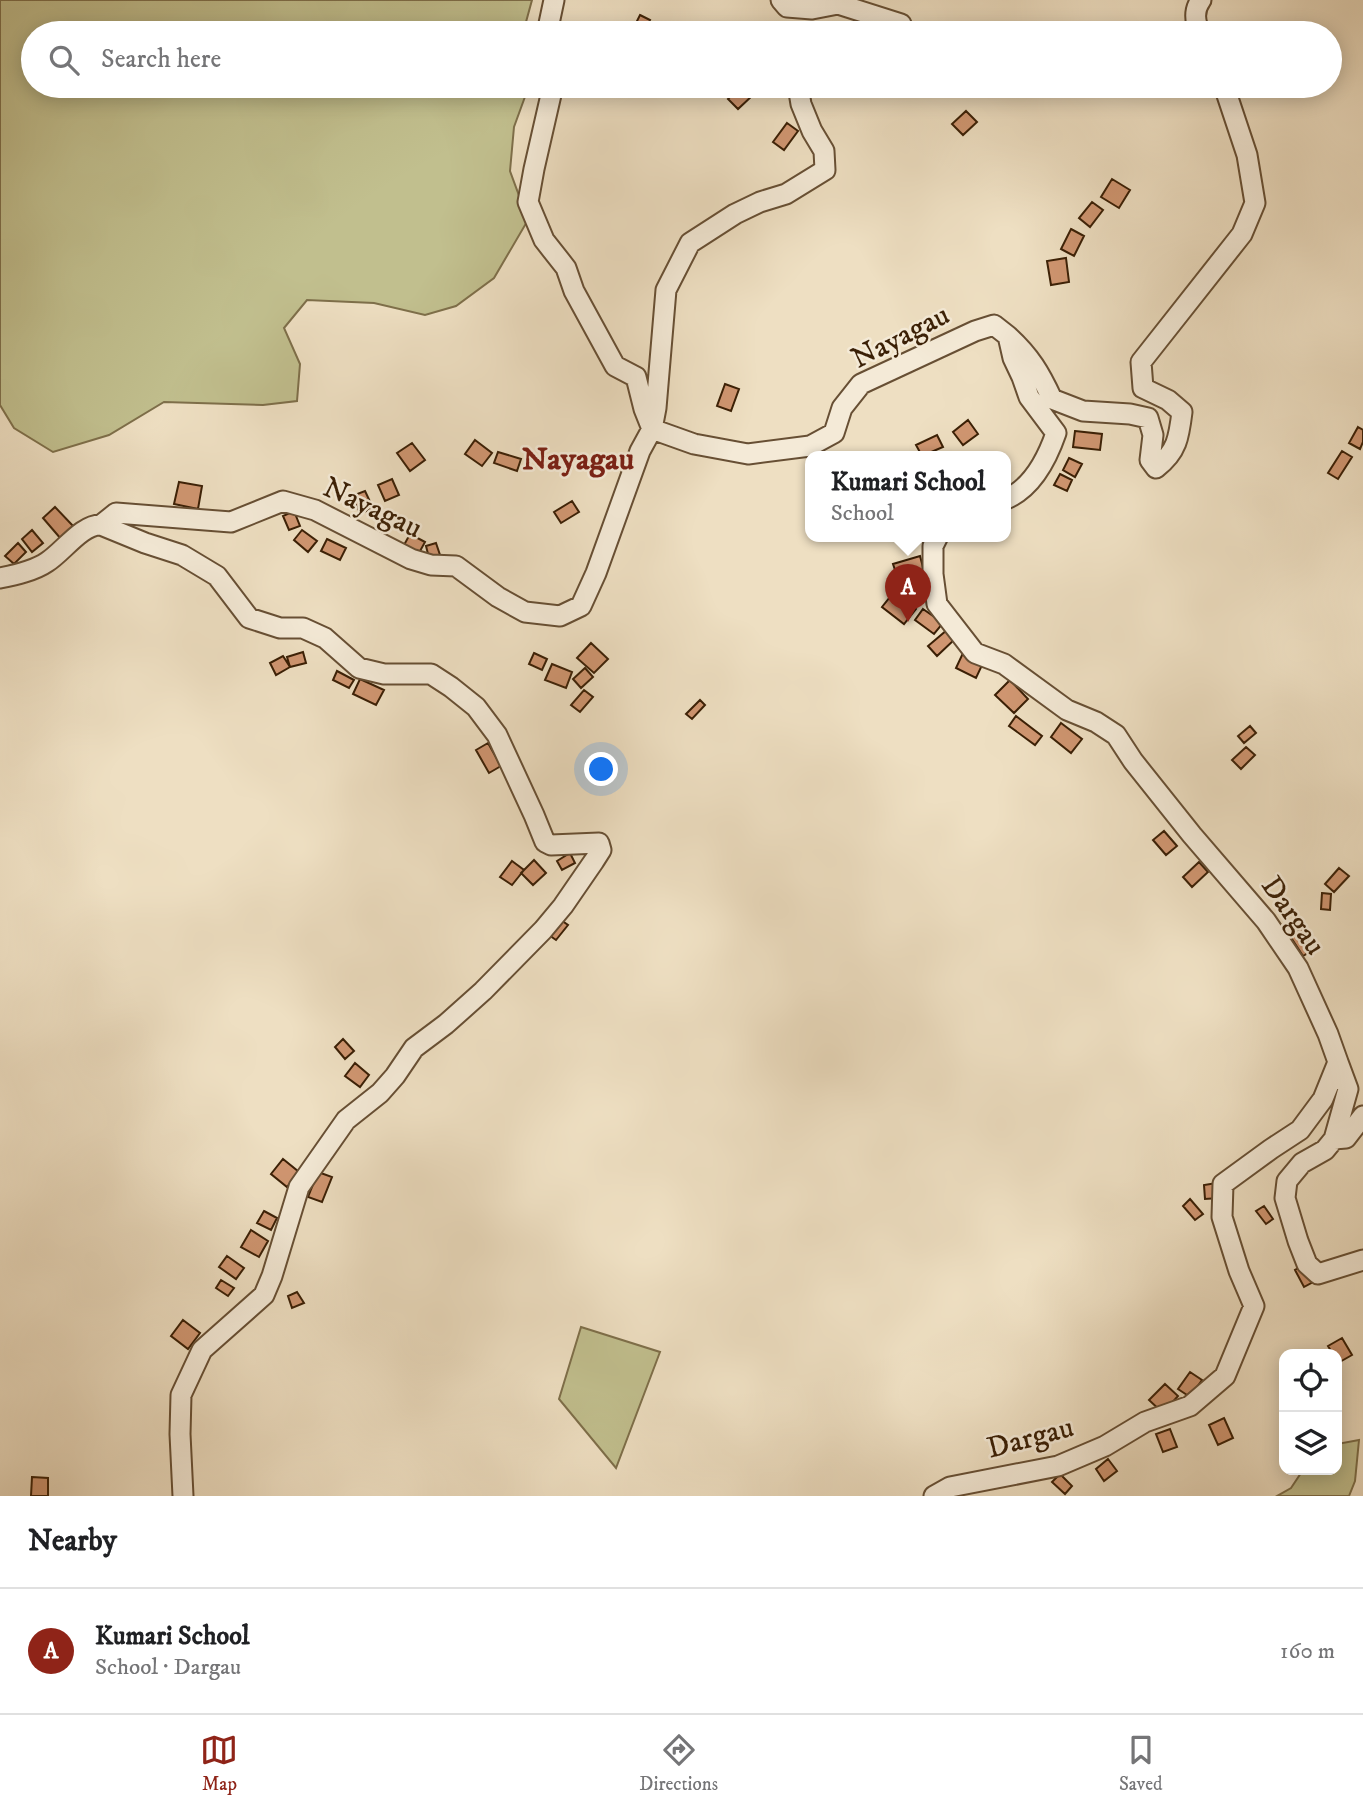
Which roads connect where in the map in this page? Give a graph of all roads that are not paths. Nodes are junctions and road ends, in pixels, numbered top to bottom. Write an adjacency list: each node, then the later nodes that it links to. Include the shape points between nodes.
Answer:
1 (554, 0): 4 (street)
2 (781, 0): 5 (street, via 788,7 812,9 838,4)
3 (1201, 0): 6 (street)
4 (550, 21)
5 (892, 21)
6 (1195, 21)
7 (550, 98): 11 (street, via 528,202 544,240 566,268 615,366 636,377)
8 (800, 98): 11 (street, Nayagau, via 824,152 825,170 786,194 735,214 690,243 666,289)
9 (1228, 98): 10 (street, via 1247,155 1255,203 1242,234 1141,362 1143,388 1182,412 1179,437 1168,459 1156,468 1150,460 1153,435 1148,418 1083,411 1052,399 1038,368)
10 (1007, 336): 11 (street, Nayagau, via 994,325 975,331 861,384 842,408 834,433 810,446 748,454 694,444); 12 (street, via 1029,397 1056,433 1034,476)
11 (652, 429): 13 (street, Nayagau, via 581,606 560,616 525,612 456,566 411,559 315,510 283,501 231,522 116,513)
12 (1011, 497)
13 (101, 525): 15 (street, Nayagau, via 77,536 47,563); 20 (street, via 182,555 217,576 250,618 281,628 303,628 324,638 359,667 384,674 431,674 476,707 497,735 545,842 598,843 601,850 543,930 483,991 414,1048 380,1093 346,1120 299,1187 264,1296 202,1350 181,1395)
14 (935, 542): 16 (street, Dargau, via 937,604 975,653 1004,664 1067,710 1116,735 1132,761 1273,930 1298,968)
15 (0, 578)
16 (1338, 1062): 18 (street, via 1348,1089); 21 (street, Dargau, via 1323,1099 1300,1130 1223,1184 1222,1217 1254,1306 1225,1376 1190,1406 1145,1422 1058,1466 950,1488)
17 (1363, 1116): 18 (street, via 1346,1138)
18 (1334, 1139): 19 (street, via 1287,1181 1285,1198 1307,1264 1318,1274)
19 (1363, 1260)
20 (183, 1496)
21 (934, 1496)

